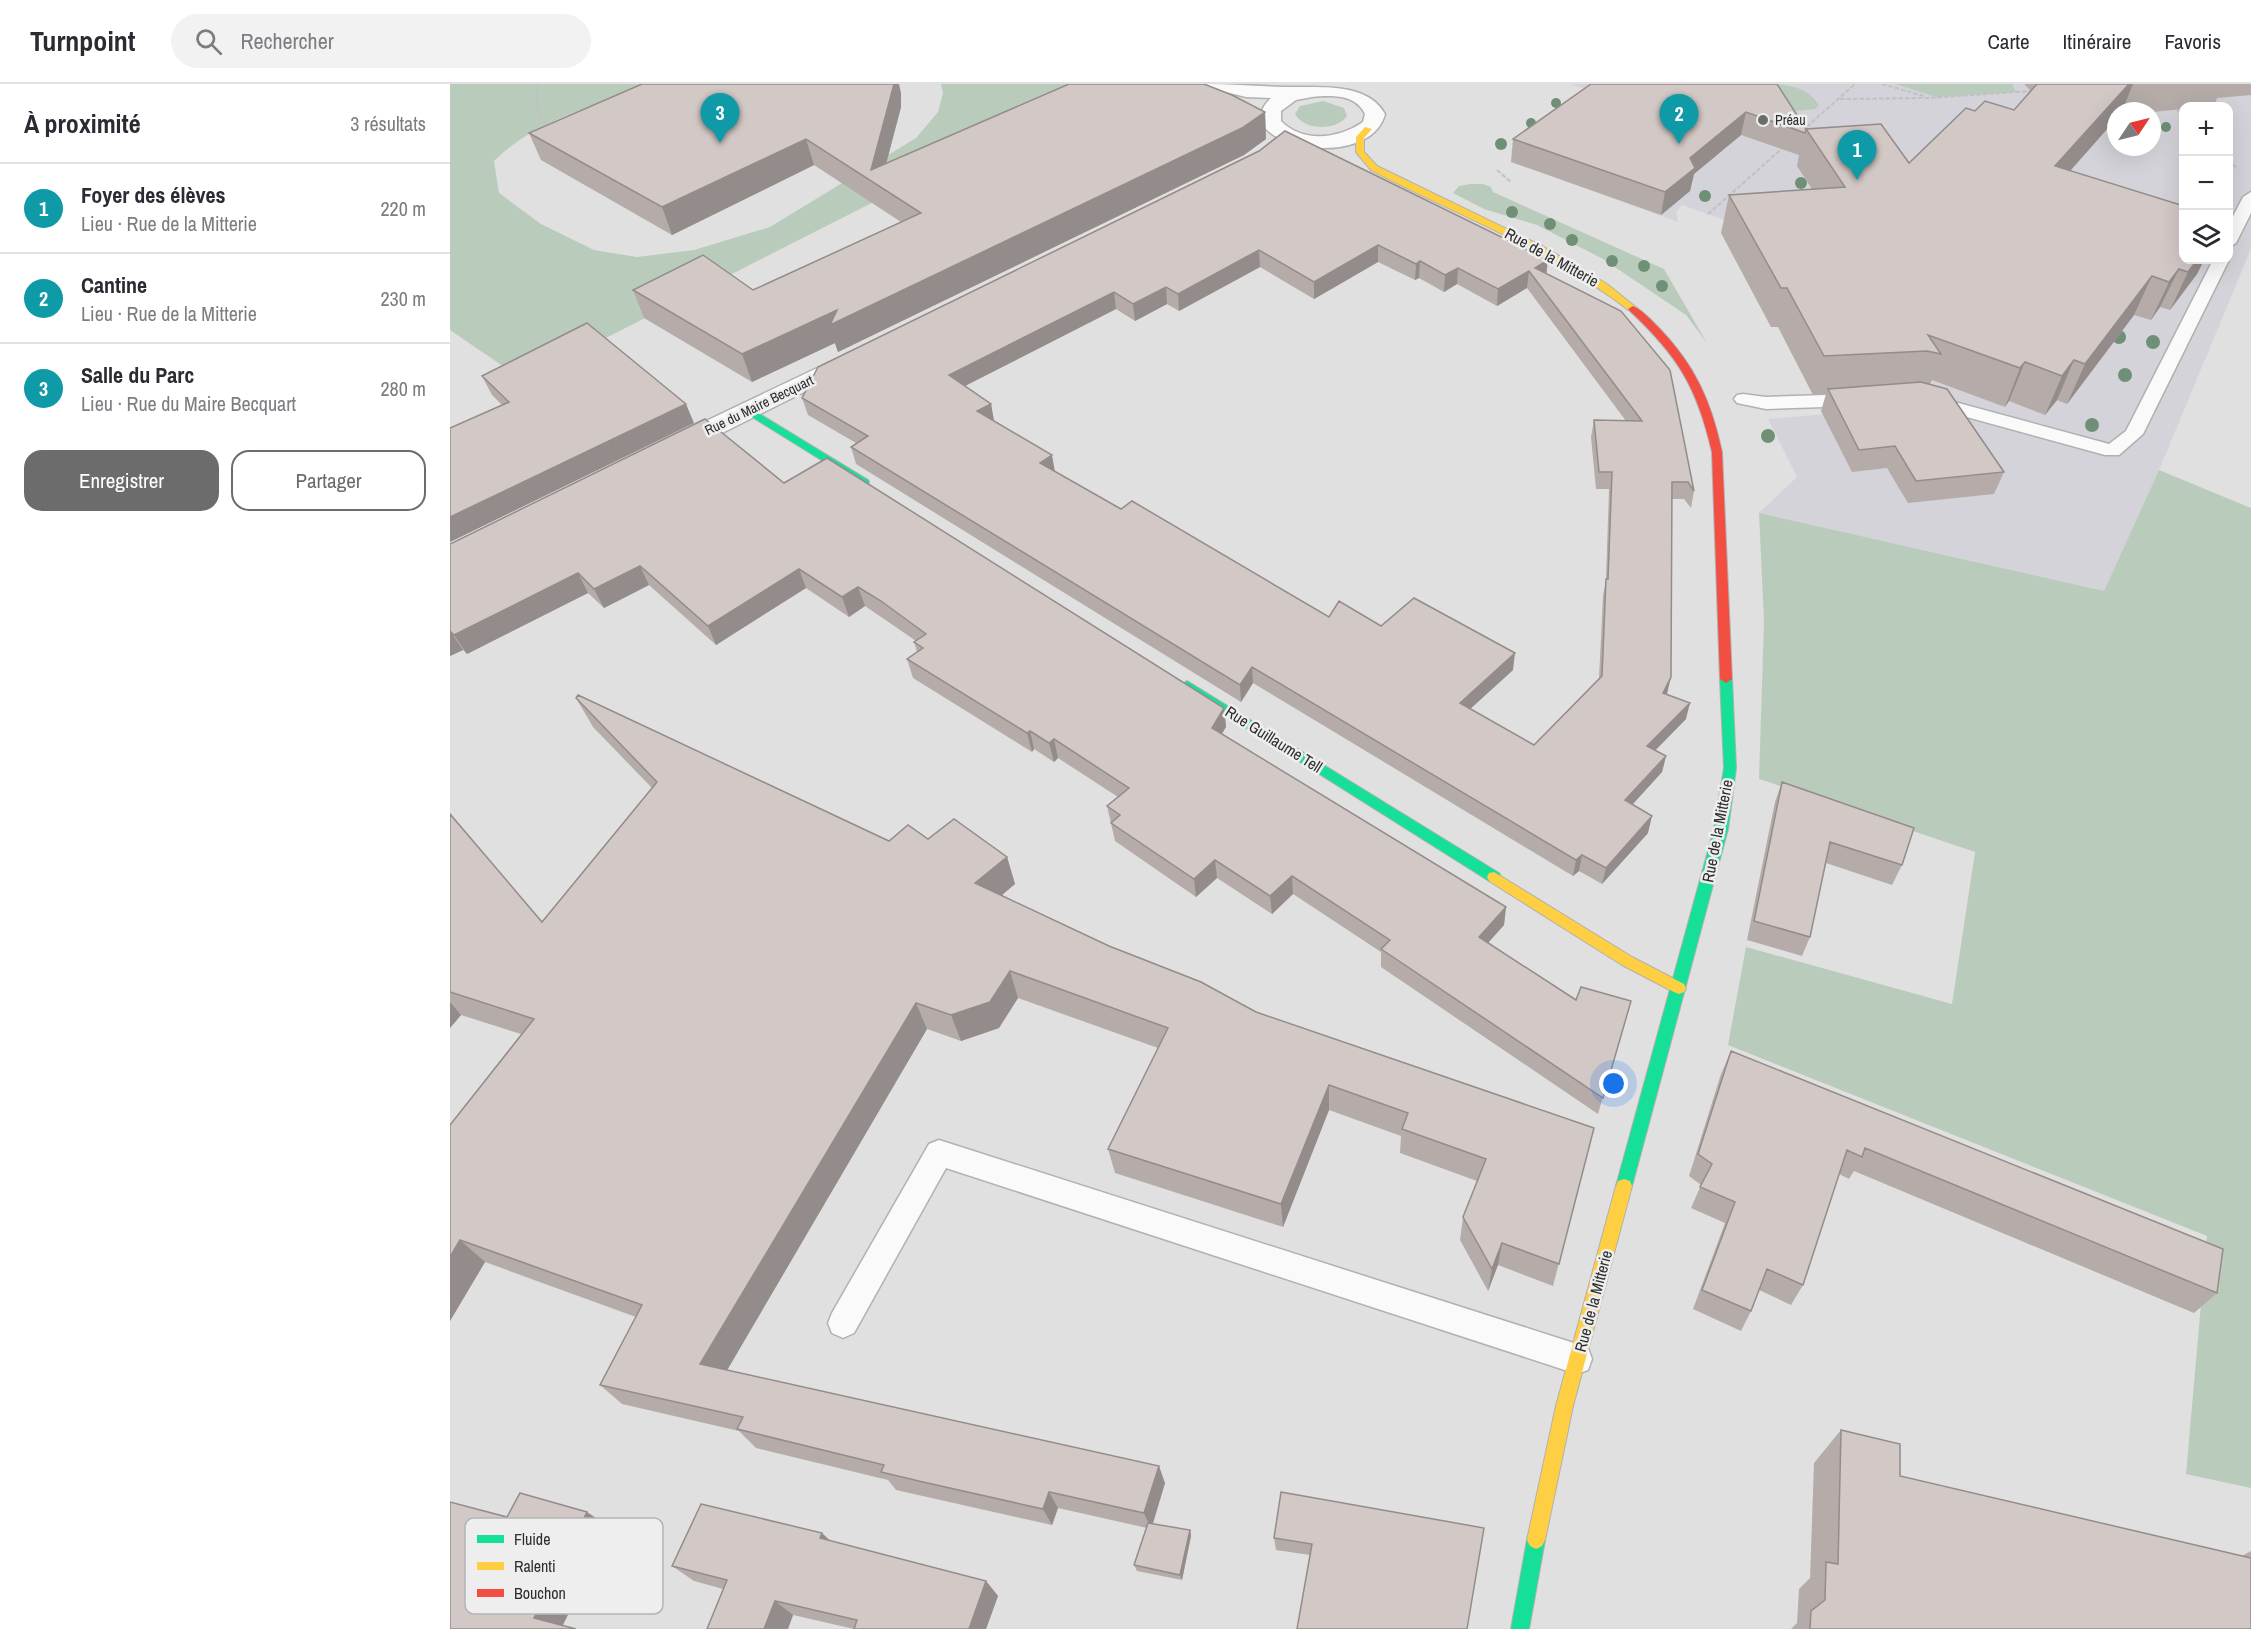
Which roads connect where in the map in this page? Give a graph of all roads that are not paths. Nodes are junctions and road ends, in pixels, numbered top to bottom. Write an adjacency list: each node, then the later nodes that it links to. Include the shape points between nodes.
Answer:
1 (1216, 84): 5 (street, via 1246,91)
2 (1342, 84): 3 (street)
3 (1320, 90): 5 (street); 7 (street, via 1358,96 1368,102)
4 (1382, 90): 7 (street)
5 (1296, 93): 8 (street, via 1273,106 1269,114)
6 (1196, 94): 8 (street, via 1262,115)
7 (1371, 119): 8 (street, via 1351,137 1319,141); 20 (street, Rue de la Mitterie, via 1360,137 1360,152 1374,168 1564,260 1611,291 1666,339 1687,366 1710,416 1717,452 1730,768 1713,864)
8 (1272, 134)
9 (2251, 197): 10 (lane)
10 (2233, 235)
11 (2219, 264): 13 (lane, via 2134,434 2112,451)
12 (877, 346): 16 (street, Rue du Maire Becquart)
13 (1914, 397)
14 (1743, 399): 15 (lane, via 1766,404)
15 (1879, 399)
16 (748, 410): 17 (street, Rue du Maire Becquart); 18 (street)
17 (652, 457)
18 (880, 492)
19 (1173, 676): 20 (street, Rue Guillaume Tell, via 1627,961)
20 (1679, 988): 22 (street, Rue de la Mitterie)
21 (843, 1323): 22 (lane, via 939,1153)
22 (1577, 1359): 23 (street, Rue de la Mitterie, via 1547,1477)
23 (1520, 1629)

